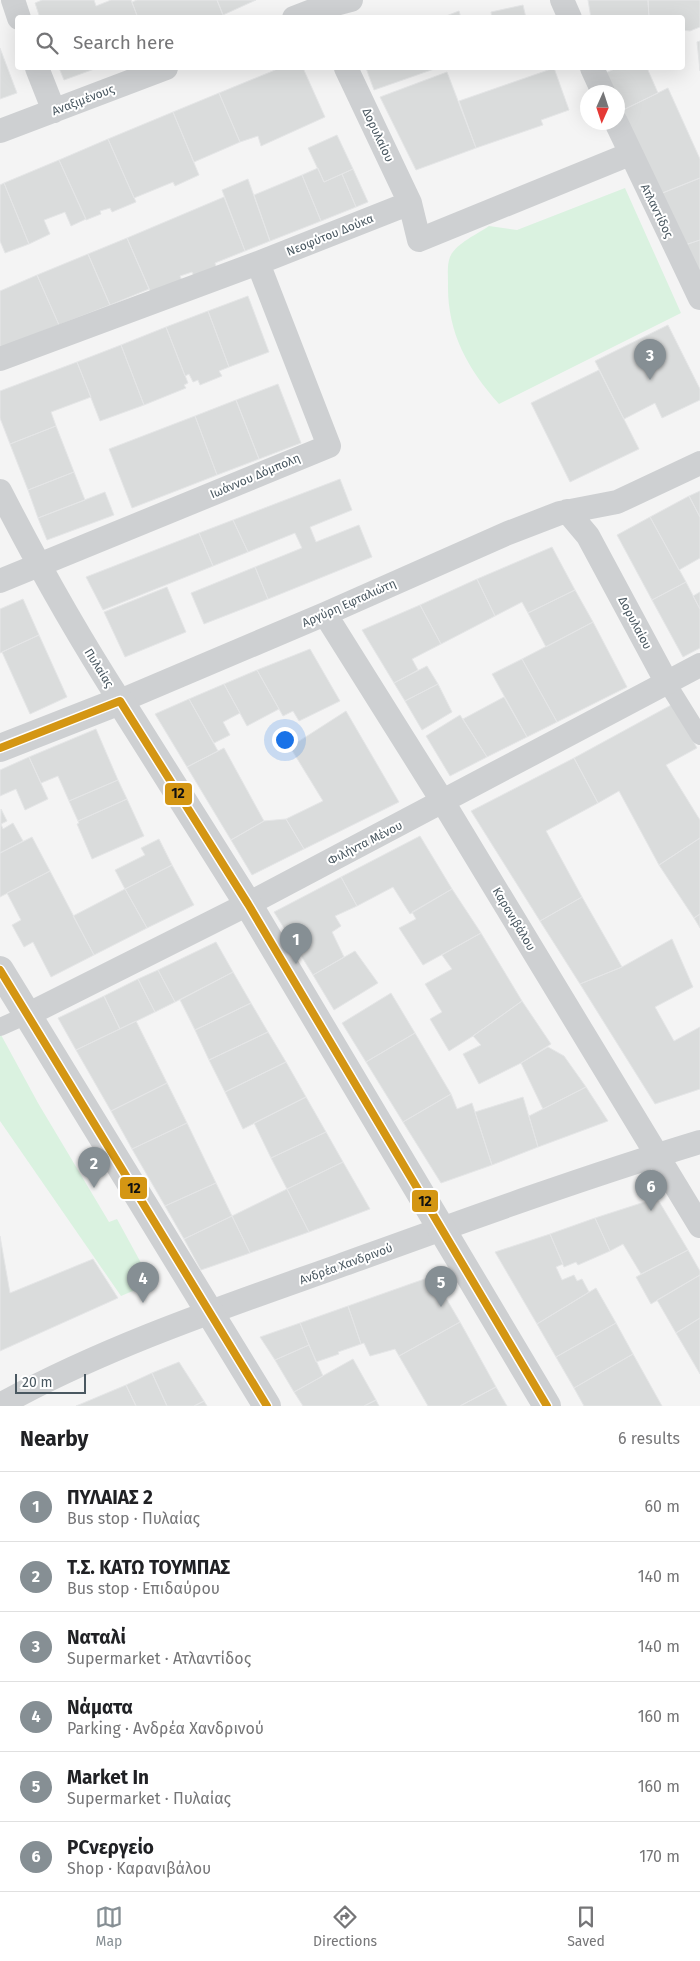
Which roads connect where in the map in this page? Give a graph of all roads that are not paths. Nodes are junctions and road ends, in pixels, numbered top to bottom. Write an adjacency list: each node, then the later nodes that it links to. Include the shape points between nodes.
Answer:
1 (13, 0): 5 (street)
2 (352, 0): 4 (street)
3 (562, 0): 7 (street)
4 (317, 9): 6 (street)
5 (18, 15)
6 (302, 15)
7 (569, 15)
8 (38, 70): 13 (street)
9 (161, 70): 13 (street, Αναξιμένους)
10 (347, 70): 17 (street, Δορυλαίου)
11 (593, 70): 12 (street)
12 (600, 85)
13 (54, 111): 15 (street, Αναξιμένους)
14 (620, 130): 16 (street, Ατλαντίδος)
15 (0, 131)
16 (630, 154): 17 (street, via 419,240); 19 (street, Ατλαντίδος)
17 (410, 203): 18 (street, Νεοφύτου Δούκα)
18 (258, 263): 20 (street, Νεοφύτου Δούκα); 24 (street, Ιωάννου Δόμπολη, via 329,446)
19 (700, 298)
20 (0, 359)
21 (700, 463): 23 (street, Αργύρη Εφταλιώτη, via 617,502)
22 (0, 491): 24 (street, Πυλαίας)
23 (567, 511): 26 (street, Αργύρη Εφταλιώτη, via 508,533); 28 (street, Δορυλαίου, via 588,536)
24 (39, 566): 25 (street, Ιωάννου Δόμπολη); 29 (street, Πυλαίας)
25 (0, 581)
26 (325, 614): 29 (street, Αργύρη Εφταλιώτη); 32 (street, Καρανιβάλου)
27 (700, 665): 28 (street, Φιλήντα Μένου)
28 (667, 683): 30 (street, Δορυλαίου); 32 (street, Φιλήντα Μένου)
29 (120, 701): 31 (street, Αργύρη Εφταλιώτη); 33 (street, Πυλαίας)
30 (700, 736)
31 (0, 748)
32 (442, 802): 33 (street, Φιλήντα Μένου); 38 (street, Καρανιβάλου)
33 (248, 904): 35 (street, Φιλήντα Μένου); 40 (street, Πυλαίας)
34 (0, 970): 35 (street)
35 (27, 1014): 36 (street); 41 (street)
36 (0, 1027)
37 (700, 1142): 38 (street, Ανδρέα Χανδρινού)
38 (657, 1155): 39 (street, Καρανιβάλου); 40 (street, Ανδρέα Χανδρινού)
39 (700, 1226)
40 (441, 1230): 41 (street, Ανδρέα Χανδρινού); 44 (street, Πυλαίας)
41 (209, 1313): 42 (street, Ανδρέα Χανδρινού, via 100,1357); 43 (street)
42 (0, 1405)
43 (267, 1406)
44 (547, 1406)

